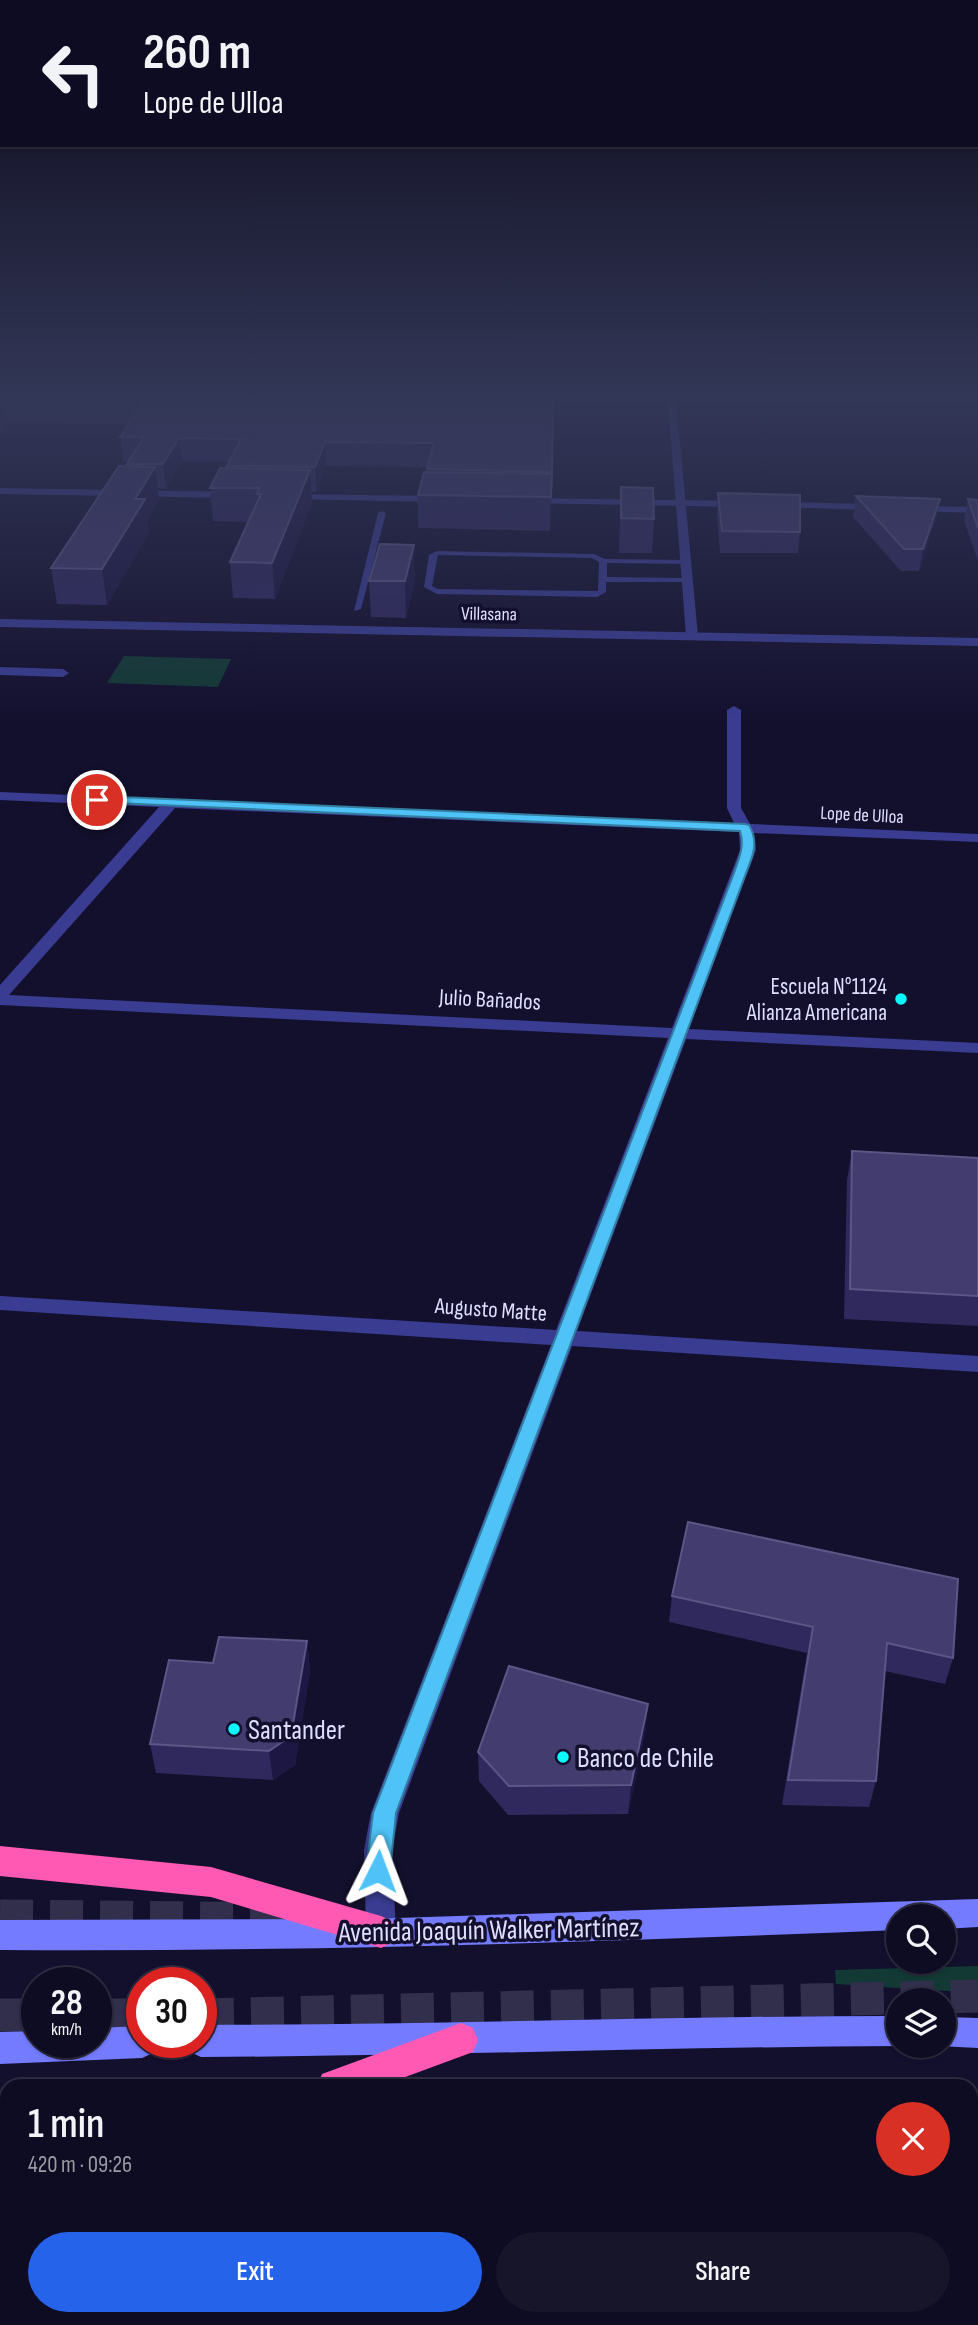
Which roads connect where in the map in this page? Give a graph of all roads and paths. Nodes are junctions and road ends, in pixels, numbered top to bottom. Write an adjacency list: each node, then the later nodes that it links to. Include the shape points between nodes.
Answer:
1 (682, 508): 6 (street)
2 (915, 508): 3 (street)
3 (978, 510)
4 (382, 513): 7 (lane)
5 (603, 561): 6 (lane); 10 (lane, via 594,556 437,553); 11 (lane)
6 (686, 562): 12 (street)
7 (368, 568): 8 (lane); 13 (lane)
8 (380, 568)
9 (418, 569): 10 (lane)
10 (430, 569): 11 (lane, via 428,587 437,591 597,594 602,592)
11 (603, 579): 12 (lane)
12 (688, 580): 15 (street)
13 (357, 610)
14 (0, 623): 15 (street, Villasana)
15 (692, 636): 16 (street, Villasana)
16 (978, 642)
17 (0, 671): 18 (street)
18 (63, 673)
19 (734, 710): 22 (street, via 734,808)
20 (0, 796): 21 (street, Lope de Ulloa)
21 (171, 803): 22 (street, Lope de Ulloa); 24 (street)
22 (745, 828): 23 (street, Lope de Ulloa); 25 (street, via 748,850)
23 (978, 838)
24 (0, 997): 25 (street, Julio Bañados)
25 (680, 1032): 26 (street, Julio Bañados); 28 (street)
26 (978, 1048)
27 (0, 1303): 28 (street, Augusto Matte)
28 (564, 1340): 29 (street, Augusto Matte); 32 (street, via 385,1813 378,1850)
29 (978, 1364)
30 (0, 1861): 32 (highway, via 211,1882)
31 (978, 1913): 32 (main road, Avenida Joaquín Walker Martínez)
32 (381, 1932): 33 (main road, Avenida Joaquín Walker Martínez)
33 (0, 1935)
34 (886, 2031): 37 (main road, via 674,2032)
35 (956, 2032): 36 (main road)
36 (978, 2033)
37 (461, 2040): 38 (main road); 41 (highway)
38 (217, 2041)
39 (126, 2043): 40 (main road)
40 (0, 2048)
41 (353, 2079)

